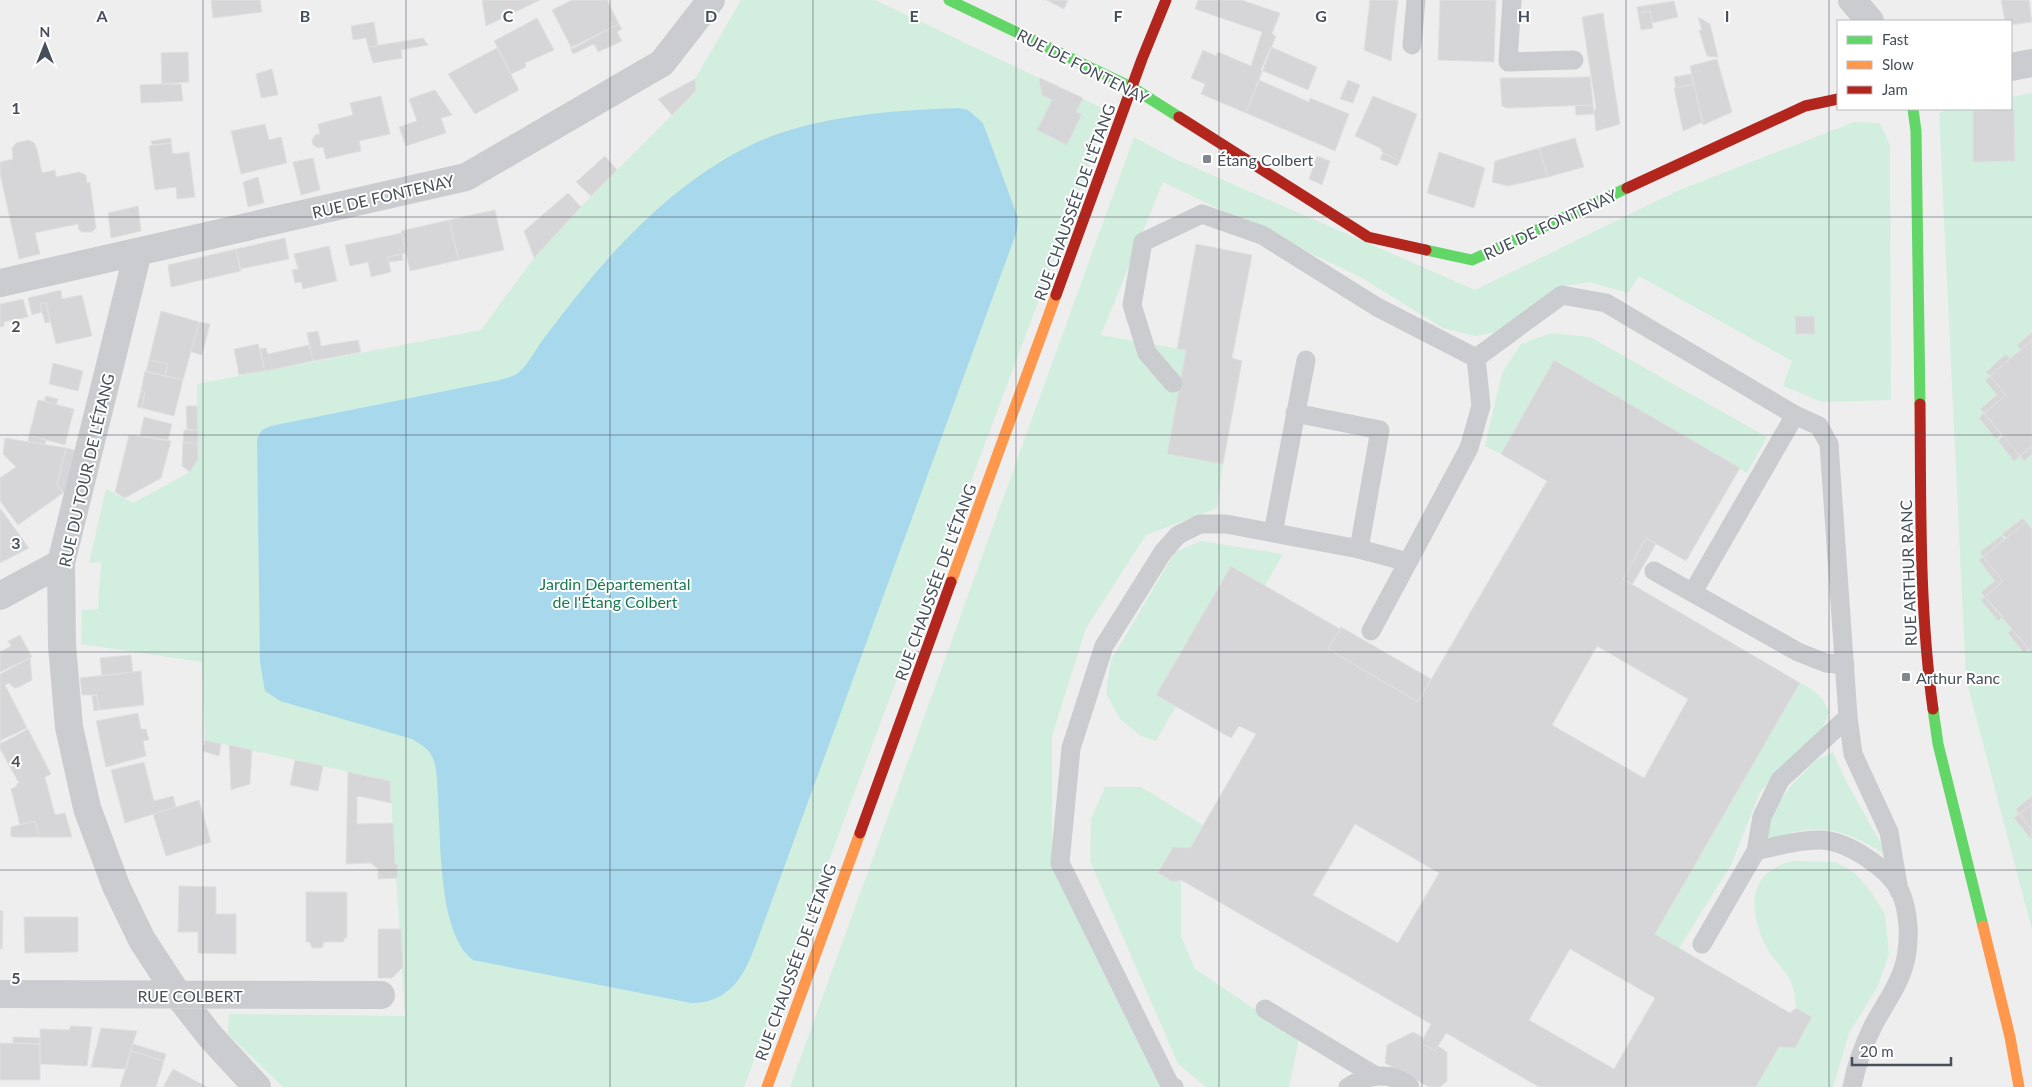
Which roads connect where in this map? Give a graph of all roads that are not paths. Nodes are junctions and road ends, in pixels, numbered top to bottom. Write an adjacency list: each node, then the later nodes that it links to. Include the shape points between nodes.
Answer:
1 (711, 0): 15 (street, RUE DE FONTENAY, via 662,63 466,178)
2 (949, 0): 12 (street, RUE DE FONTENAY)
3 (1166, 0): 12 (street, RUE CHAUSSÉE DE L'ÉTANG)
4 (1416, 0): 8 (lane)
5 (1512, 0): 9 (lane, via 1508,62)
6 (1852, 0): 7 (street)
7 (1869, 20)
8 (1412, 45)
9 (1574, 60)
10 (2032, 63): 11 (street)
11 (2012, 67)
12 (1133, 88): 13 (street, RUE DE FONTENAY, via 1368,237 1472,260 1805,106); 41 (street, RUE CHAUSSÉE DE L'ÉTANG)
13 (1837, 99)
14 (1913, 110): 46 (street, RUE ARTHUR RANC, via 1922,568 1932,710)
15 (138, 252): 16 (street, RUE DE FONTENAY); 25 (street, RUE DU TOUR DE L'ÉTANG)
16 (0, 283)
17 (1476, 358): 19 (lane, via 1377,307 1262,234 1202,214 1143,242 1132,305 1147,353); 21 (lane, via 1562,295 1606,303); 24 (lane, via 1482,406 1469,448)
18 (1306, 360): 20 (lane)
19 (1173, 383)
20 (1295, 413): 22 (lane); 23 (lane, via 1380,430)
21 (1795, 415): 27 (lane); 30 (lane, via 1819,426 1829,444)
22 (1273, 533): 23 (lane); 42 (lane, via 1226,524 1200,524 1178,534 1163,552 1104,646 1071,748 1060,863 1170,1085)
23 (1359, 549): 24 (lane)
24 (1408, 562): 29 (lane)
25 (61, 563): 28 (street); 36 (street, RUE DU TOUR DE L'ÉTANG, via 68,727 87,808 116,886 142,940)
26 (1654, 571): 27 (lane)
27 (1693, 592): 30 (lane, via 1798,652 1826,663)
28 (0, 596)
29 (1371, 630)
30 (1845, 665): 31 (lane)
31 (1848, 717): 32 (lane, via 1780,780 1762,817); 33 (lane, via 1853,754 1889,832)
32 (1756, 851): 33 (lane, via 1787,843 1821,840 1847,845 1875,863); 34 (lane)
33 (1899, 890): 45 (lane, via 1909,926 1906,959 1857,1062)
34 (1702, 944)
35 (0, 994): 36 (street, RUE COLBERT)
36 (178, 995): 37 (street, RUE COLBERT); 40 (street, RUE DU TOUR DE L'ÉTANG)
37 (381, 995)
38 (1265, 1009): 39 (lane)
39 (1374, 1075): 43 (lane); 44 (lane, via 1390,1076)
40 (257, 1087)
41 (767, 1087)
42 (1174, 1087)
43 (1348, 1087)
44 (1410, 1087)
45 (1852, 1087)
46 (2019, 1087)

